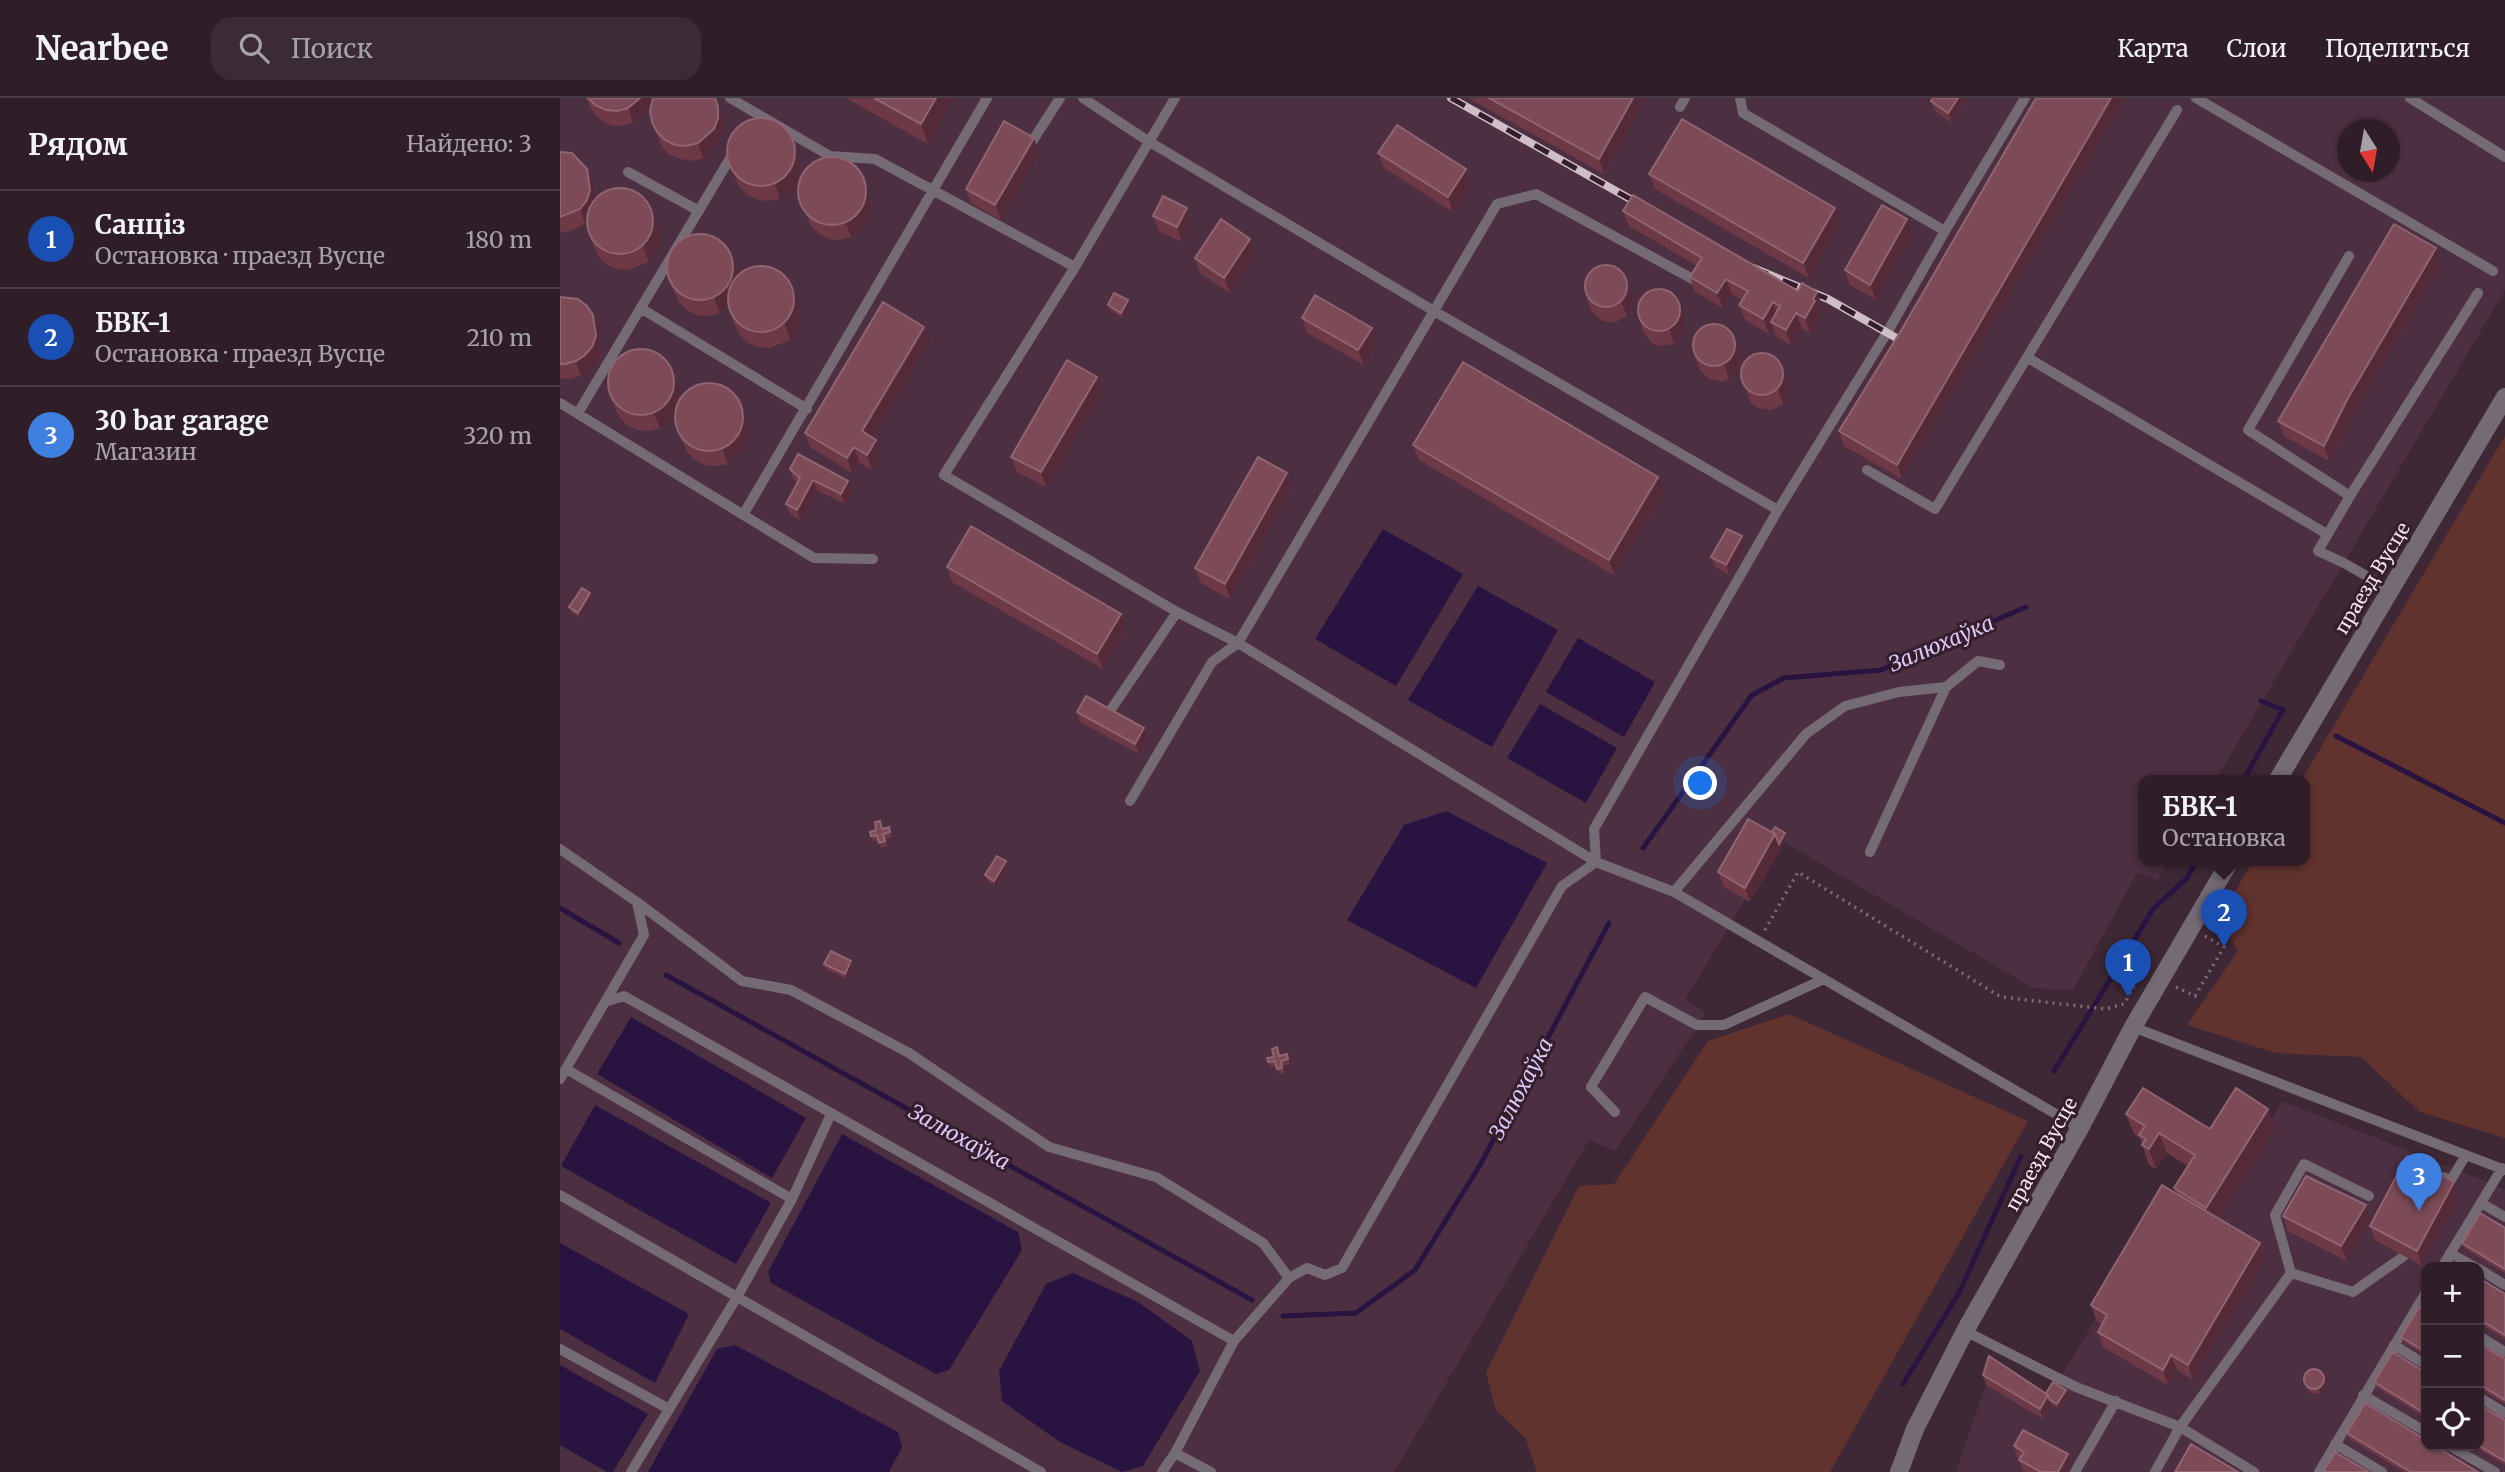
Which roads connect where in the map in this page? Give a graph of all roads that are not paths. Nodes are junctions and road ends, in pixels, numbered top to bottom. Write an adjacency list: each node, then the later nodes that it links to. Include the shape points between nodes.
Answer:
1 (730, 98): 11 (lane)
2 (988, 98): 18 (lane)
3 (1060, 98): 15 (lane)
4 (1083, 98): 14 (lane)
5 (1175, 98): 14 (lane)
6 (1740, 98): 20 (lane, via 1743,113)
7 (2025, 98): 20 (lane)
8 (2196, 98): 23 (lane)
9 (2410, 98): 16 (lane)
10 (2177, 110): 28 (lane)
11 (756, 114): 12 (lane); 18 (lane, via 830,156 875,159)
12 (750, 124)
13 (744, 135): 19 (lane)
14 (1148, 141): 22 (lane); 27 (lane)
15 (1028, 148)
16 (2505, 157)
17 (628, 172): 19 (lane)
18 (934, 192): 22 (lane); 31 (lane)
19 (699, 211): 26 (lane)
20 (1945, 230): 35 (lane)
21 (2349, 256): 34 (lane, via 2248,430)
22 (1075, 267): 40 (lane, via 944,475)
23 (2493, 271)
24 (1701, 283): 27 (lane, via 1536,194 1497,204)
25 (2478, 293): 34 (lane)
26 (642, 309): 31 (lane); 32 (lane)
27 (1434, 311): 35 (lane); 41 (lane)
28 (2028, 358): 33 (lane, via 1936,509); 37 (lane)
29 (2505, 397): 39 (street, праезд Вусце)
30 (560, 403): 32 (lane)
31 (807, 409): 36 (lane)
32 (578, 413): 36 (lane)
33 (1867, 470)
34 (2350, 496): 37 (lane)
35 (1778, 510): 49 (lane, via 1594,829)
36 (743, 515): 38 (lane, via 814,558)
37 (2327, 534): 39 (lane, via 2318,551)
38 (873, 559)
39 (2389, 589): 45 (street, праезд Вусце)
40 (1177, 611): 41 (lane); 44 (lane)
41 (1238, 643): 46 (lane, via 1212,662); 49 (lane)
42 (2000, 664): 43 (lane, via 1978,661)
43 (1946, 687): 48 (lane); 51 (lane, via 1899,692 1845,706 1806,734)
44 (1108, 714)
45 (2280, 775)
46 (1130, 801)
47 (560, 849): 52 (lane)
48 (1870, 852)
49 (1595, 862): 51 (lane); 75 (lane, via 1562,886 1342,1268 1325,1275 1307,1268)
50 (2227, 866): 55 (street, праезд Вусце)
51 (1674, 892): 53 (lane)
52 (637, 902): 54 (lane, via 644,935); 75 (lane, via 742,981 791,990 909,1053 1049,1147 1156,1177 1263,1243)
53 (1824, 979): 58 (lane, via 1724,1025 1697,1026 1645,997 1591,1087); 60 (lane)
54 (605, 1002): 56 (lane); 59 (lane, via 624,996)
55 (2133, 1027): 60 (street, праезд Вусце); 61 (lane)
56 (566, 1069): 57 (lane); 66 (lane)
57 (560, 1079)
58 (1615, 1112)
59 (831, 1114): 66 (lane); 81 (lane)
60 (2080, 1128): 79 (street, праезд Вусце)
61 (2466, 1154): 62 (lane); 63 (lane, via 2451,1180 2442,1177)
62 (2503, 1169): 67 (lane)
63 (2437, 1185)
64 (560, 1195): 77 (lane)
65 (2369, 1196): 74 (lane, via 2304,1164 2275,1216)
66 (792, 1199): 77 (lane)
67 (2481, 1203): 68 (lane); 69 (lane)
68 (2505, 1217)
69 (2450, 1253): 71 (lane); 72 (lane)
70 (2404, 1256): 74 (lane, via 2353,1292)
71 (2444, 1262)
72 (2466, 1262)
73 (2484, 1272): 76 (lane)
74 (2291, 1273): 91 (lane)
75 (1289, 1278): 81 (lane)
76 (2505, 1285)
77 (737, 1297): 89 (lane); 97 (lane)
78 (2421, 1305): 82 (lane)
79 (1965, 1331): 88 (lane, via 2076,1387); 100 (street, праезд Вусце, via 1915,1429)
80 (2484, 1339): 84 (lane)
81 (1234, 1341): 95 (lane)
82 (2394, 1345): 85 (lane); 86 (lane)
83 (560, 1349): 89 (lane)
84 (2505, 1352)
85 (2421, 1362)
86 (2364, 1395): 92 (lane); 93 (lane)
87 (2484, 1400): 90 (lane)
88 (2116, 1401): 91 (lane); 101 (lane)
89 (669, 1409): 96 (lane)
90 (2505, 1413)
91 (2180, 1427): 102 (lane); 103 (lane)
92 (2421, 1429)
93 (2335, 1444): 104 (lane); 105 (lane)
94 (2460, 1451): 106 (lane)
95 (1175, 1453): 98 (lane); 99 (lane)
96 (631, 1472)
97 (1041, 1472)
98 (1162, 1472)
99 (1211, 1472)
100 (1899, 1472)
101 (2075, 1472)
102 (2155, 1472)
103 (2254, 1472)
104 (2319, 1472)
105 (2382, 1472)
106 (2496, 1472)

